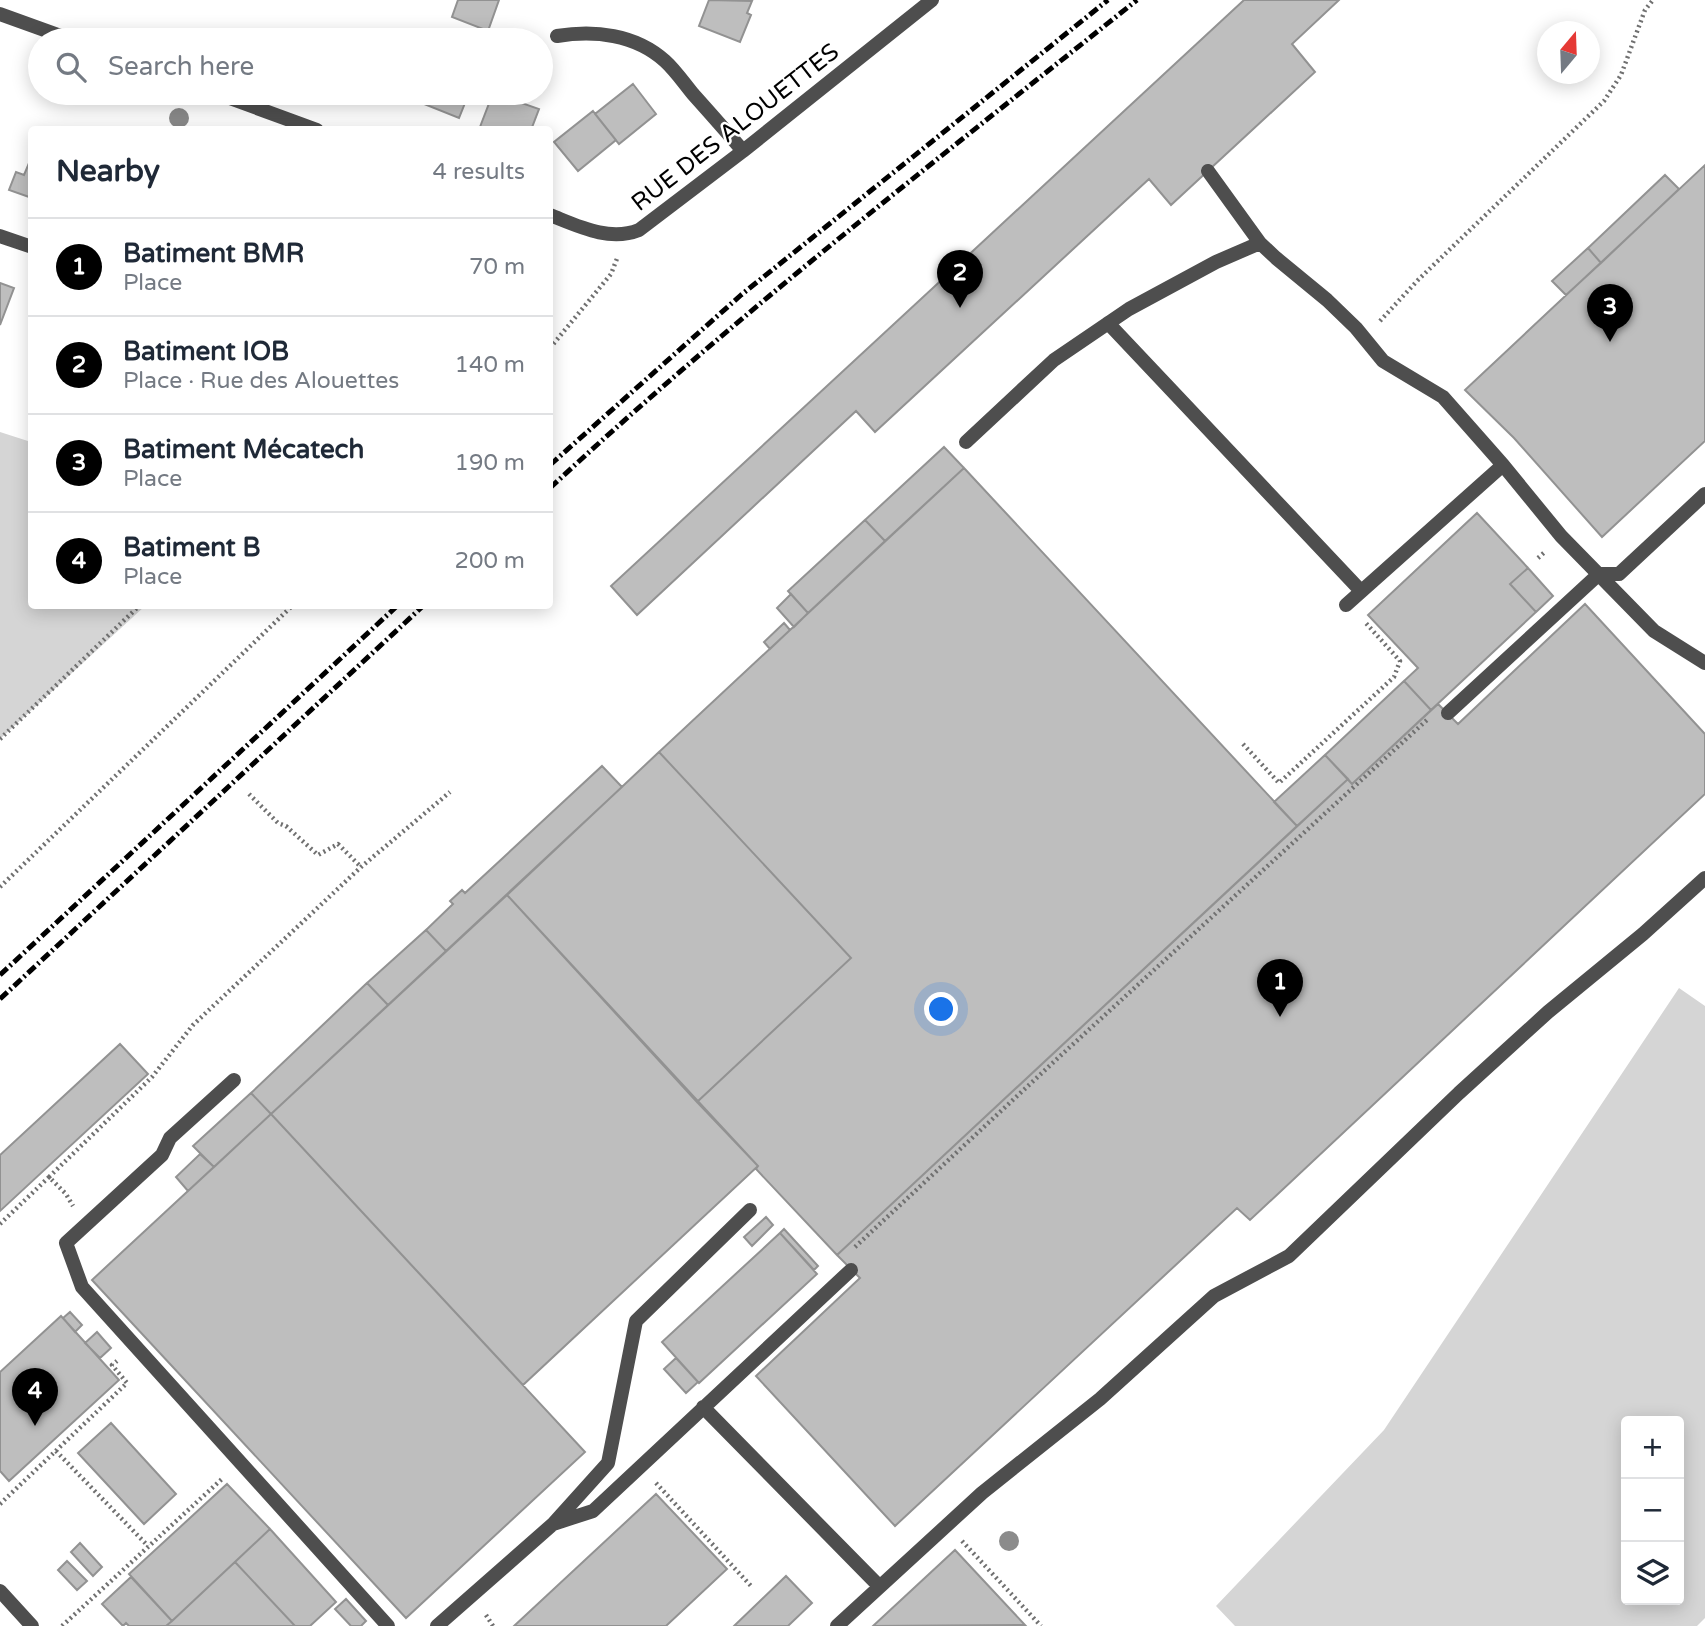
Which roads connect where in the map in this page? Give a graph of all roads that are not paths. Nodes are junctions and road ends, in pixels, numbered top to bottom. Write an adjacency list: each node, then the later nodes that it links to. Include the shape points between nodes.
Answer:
1 (932, 0): 7 (street, RUE DES ALOUETTES)
2 (0, 14): 3 (street)
3 (39, 28)
4 (557, 36): 7 (street, via 600,33 646,47 665,61)
5 (249, 105): 6 (street)
6 (306, 126)
7 (743, 151): 9 (street, RUE DES ALOUETTES, via 626,236 592,231)
8 (1208, 171): 11 (street)
9 (553, 216)
10 (0, 236): 12 (street)
11 (1260, 243): 13 (street, via 1216,261); 15 (street, via 1327,300 1384,361 1443,397)
12 (28, 246)
13 (1108, 323): 14 (street, via 1054,360); 15 (street, via 1353,598)
14 (966, 442)
15 (1503, 465): 17 (street)
16 (1705, 494): 17 (street, via 1619,574)
17 (1598, 574): 18 (street, via 1654,631); 19 (street)
18 (1705, 663)
19 (1443, 712)
20 (1705, 878): 26 (street, via 1548,1012 1289,1256 1214,1296)
21 (234, 1080): 29 (street, via 170,1138 162,1155 66,1243 82,1287)
22 (750, 1210): 25 (street, via 636,1321 608,1462)
23 (852, 1270): 24 (street)
24 (703, 1407): 25 (street, via 593,1511); 26 (street)
25 (553, 1524): 30 (street)
26 (879, 1586): 31 (street)
27 (0, 1591): 28 (street)
28 (32, 1626)
29 (388, 1626)
30 (437, 1626)
31 (837, 1626)

